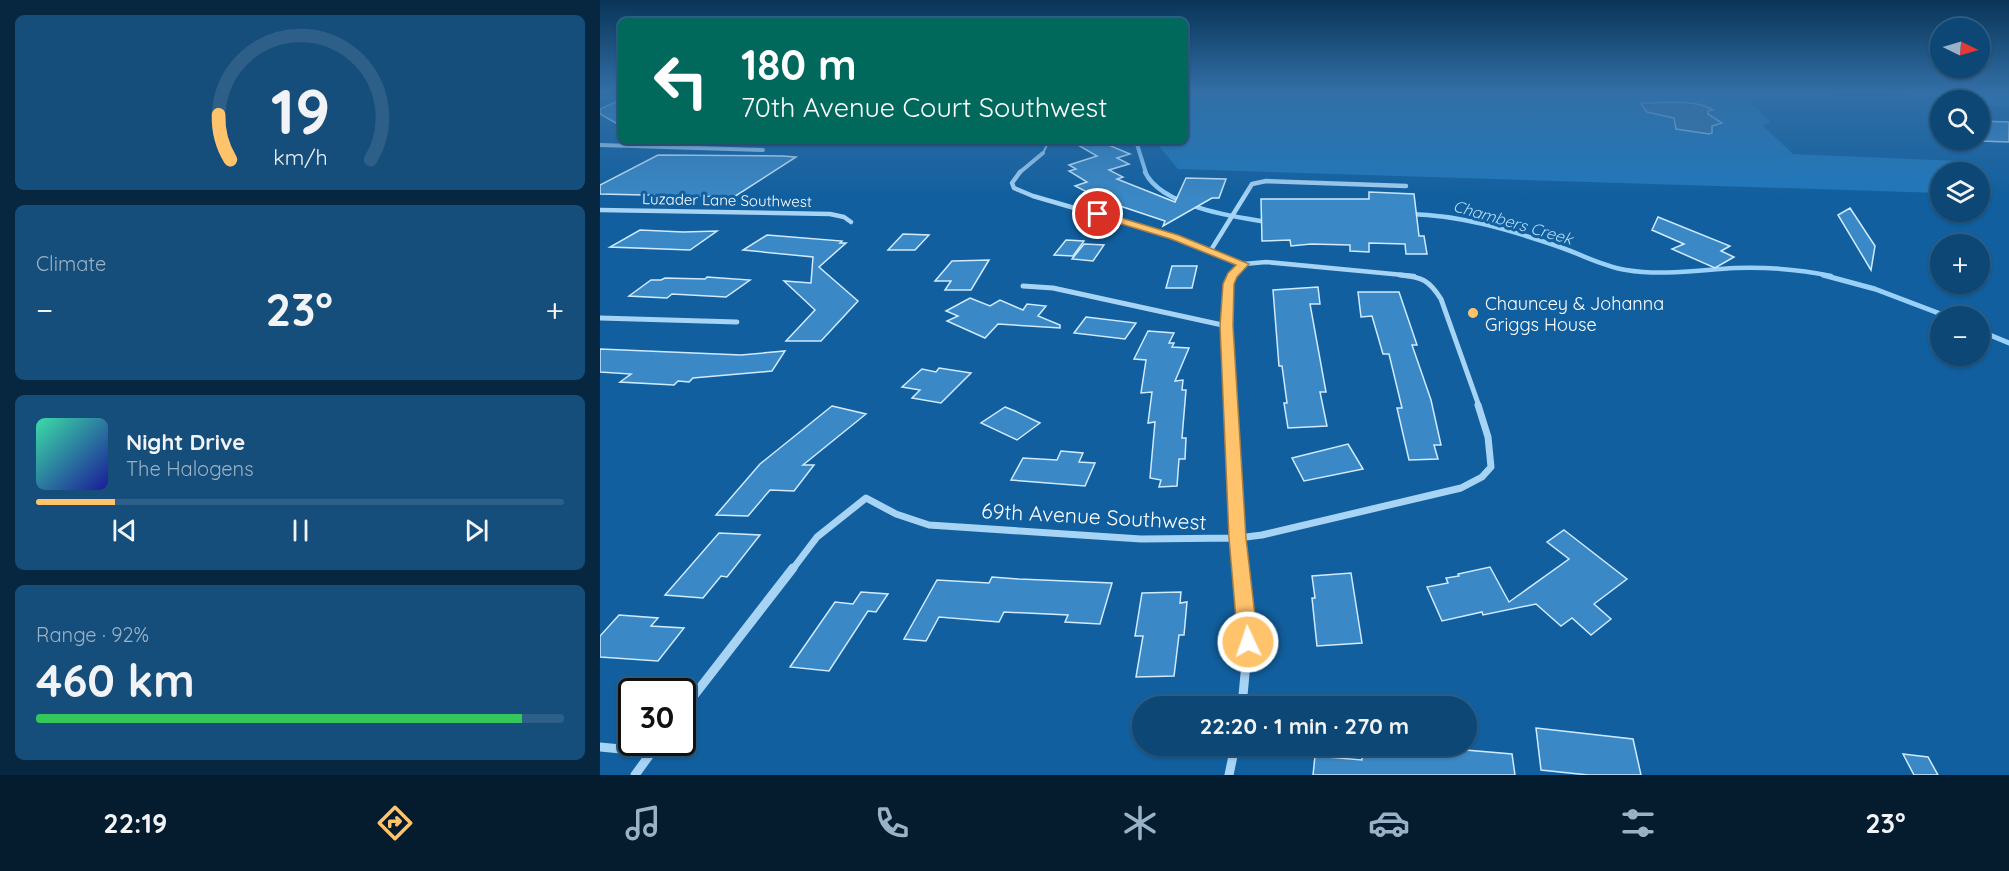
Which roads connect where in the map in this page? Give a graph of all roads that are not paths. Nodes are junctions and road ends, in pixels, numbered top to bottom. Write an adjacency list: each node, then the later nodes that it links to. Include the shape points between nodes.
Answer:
1 (1048, 144): 4 (lane)
2 (600, 145): 3 (street)
3 (763, 150)
4 (1043, 153): 8 (street, via 1016,177 1014,188)
5 (1406, 186): 8 (street, via 1257,182 1248,187)
6 (600, 210): 7 (street, Luzader Lane Southwest, via 830,214)
7 (852, 222)
8 (1211, 250): 9 (street)
9 (1244, 264): 13 (street, via 1228,284); 14 (street, 69th Avenue Southwest, via 1266,262 1413,276 1431,283 1441,299 1486,429 1492,464 1479,479 1461,488 1262,536)
10 (1023, 286): 13 (street, via 1053,288)
11 (600, 318): 12 (street)
12 (736, 322)
13 (1227, 326): 14 (street)
14 (1238, 538): 15 (street, 69th Avenue Southwest, via 1141,539 929,525 882,509 866,498 817,537); 16 (street, via 1248,642)
15 (696, 693)
16 (1243, 696)
17 (600, 747): 18 (street)
18 (618, 749)
19 (649, 756): 21 (street)
20 (1233, 756): 22 (street)
21 (635, 775)
22 (1229, 775)

